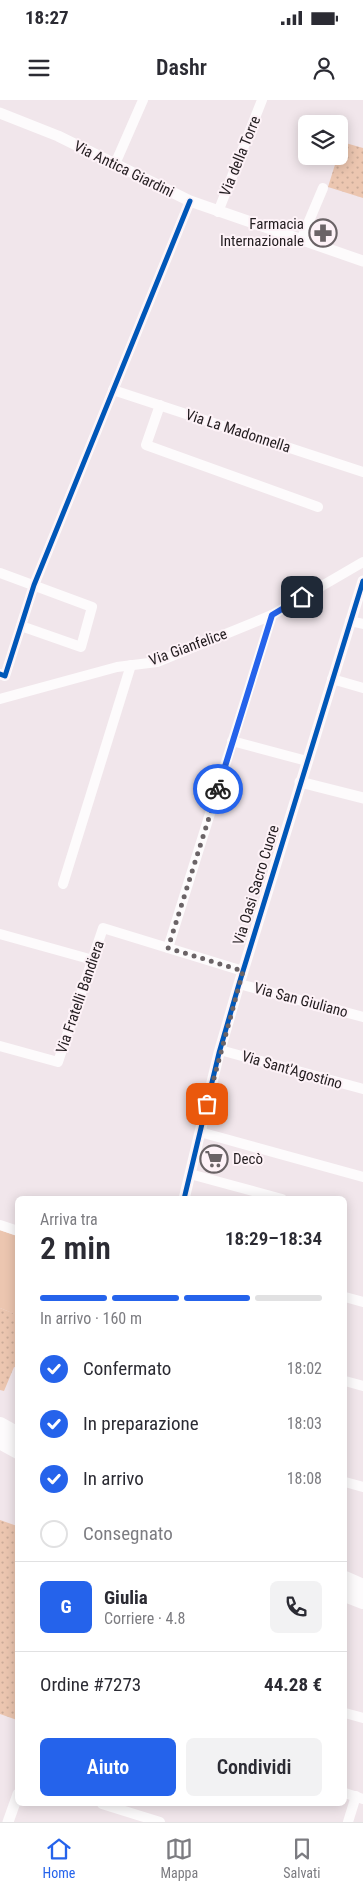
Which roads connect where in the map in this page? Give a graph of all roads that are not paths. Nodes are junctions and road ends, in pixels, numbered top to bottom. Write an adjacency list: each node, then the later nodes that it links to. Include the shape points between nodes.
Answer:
1 (143, 100): 4 (street)
2 (262, 100): 7 (street, Via della Torre)
3 (0, 113): 4 (street, Via Antica Giardini)
4 (115, 164): 6 (street, Via Antica Giardini)
5 (323, 188): 8 (street)
6 (190, 201): 7 (street, Via Antica Giardini); 10 (street)
7 (218, 212): 8 (street, Via Antica Giardini)
8 (301, 240): 9 (street, Via Antica Giardini)
9 (363, 261)
10 (113, 390): 11 (street, Via La Madonnella); 17 (street)
11 (160, 405): 12 (street, Via La Madonnella); 13 (street, via 146,445)
12 (363, 472)
13 (318, 507)
14 (363, 562): 18 (street, Via Gianfelice)
15 (0, 574): 17 (street)
16 (363, 581): 19 (street, Via Oasi Sacro Cuore)
17 (34, 585): 21 (street); 21 (street, via 92,607 81,647)
18 (272, 615): 22 (street, Via Gianfelice, via 157,662); 27 (street)
19 (350, 621): 20 (street); 24 (street, Via Oasi Sacro Cuore)
20 (363, 624)
21 (21, 626): 23 (street, via 5,676)
22 (131, 665): 26 (street, Via Gianfelice, via 117,666); 31 (street)
23 (0, 674)
24 (332, 679): 25 (street); 28 (street, Via Oasi Sacro Cuore)
25 (363, 688)
26 (0, 699)
27 (232, 741): 28 (street); 33 (street)
28 (307, 761): 29 (street, Via Oasi Sacro Cuore)
29 (300, 782): 30 (street); 35 (street, Via Oasi Sacro Cuore)
30 (363, 798)
31 (63, 884)
32 (0, 934): 34 (street)
33 (168, 948): 34 (street, Via Fratelli Bandiera, via 103,928); 35 (street, Via Fratelli Bandiera)
34 (93, 960): 38 (street, Via Fratelli Bandiera, via 58,1062)
35 (243, 971): 36 (street, Via Oasi Sacro Cuore)
36 (239, 984): 37 (street, Via San Giuliano); 39 (street, Via Oasi Sacro Cuore)
37 (363, 1017)
38 (0, 1046)
39 (220, 1050): 40 (street, Via Sant'Agostino); 41 (street, Via Oasi Sacro Cuore)
40 (363, 1090)
41 (200, 1132): 42 (street, Via Oasi Sacro Cuore); 43 (street)
42 (190, 1174): 44 (street, Via Oasi Sacro Cuore); 45 (street)
43 (363, 1177)
44 (185, 1196)
45 (271, 1196)
46 (0, 1226): 47 (street)
47 (15, 1230)
48 (347, 1298): 49 (street)
49 (363, 1302)
50 (347, 1382): 51 (street)
51 (363, 1386)
52 (0, 1425): 53 (highway)
53 (15, 1433)
54 (0, 1441): 55 (highway)
55 (15, 1448)
56 (347, 1483): 57 (street)
57 (363, 1487)
58 (347, 1581): 59 (highway)
59 (363, 1587)
60 (347, 1595): 61 (highway)
61 (363, 1601)
62 (347, 1714): 63 (street)
63 (363, 1718)
64 (347, 1794): 65 (street)
65 (359, 1798): 70 (street)
66 (15, 1802): 68 (street)
67 (108, 1806): 69 (street)
68 (8, 1822)
69 (160, 1822)
70 (348, 1822)

